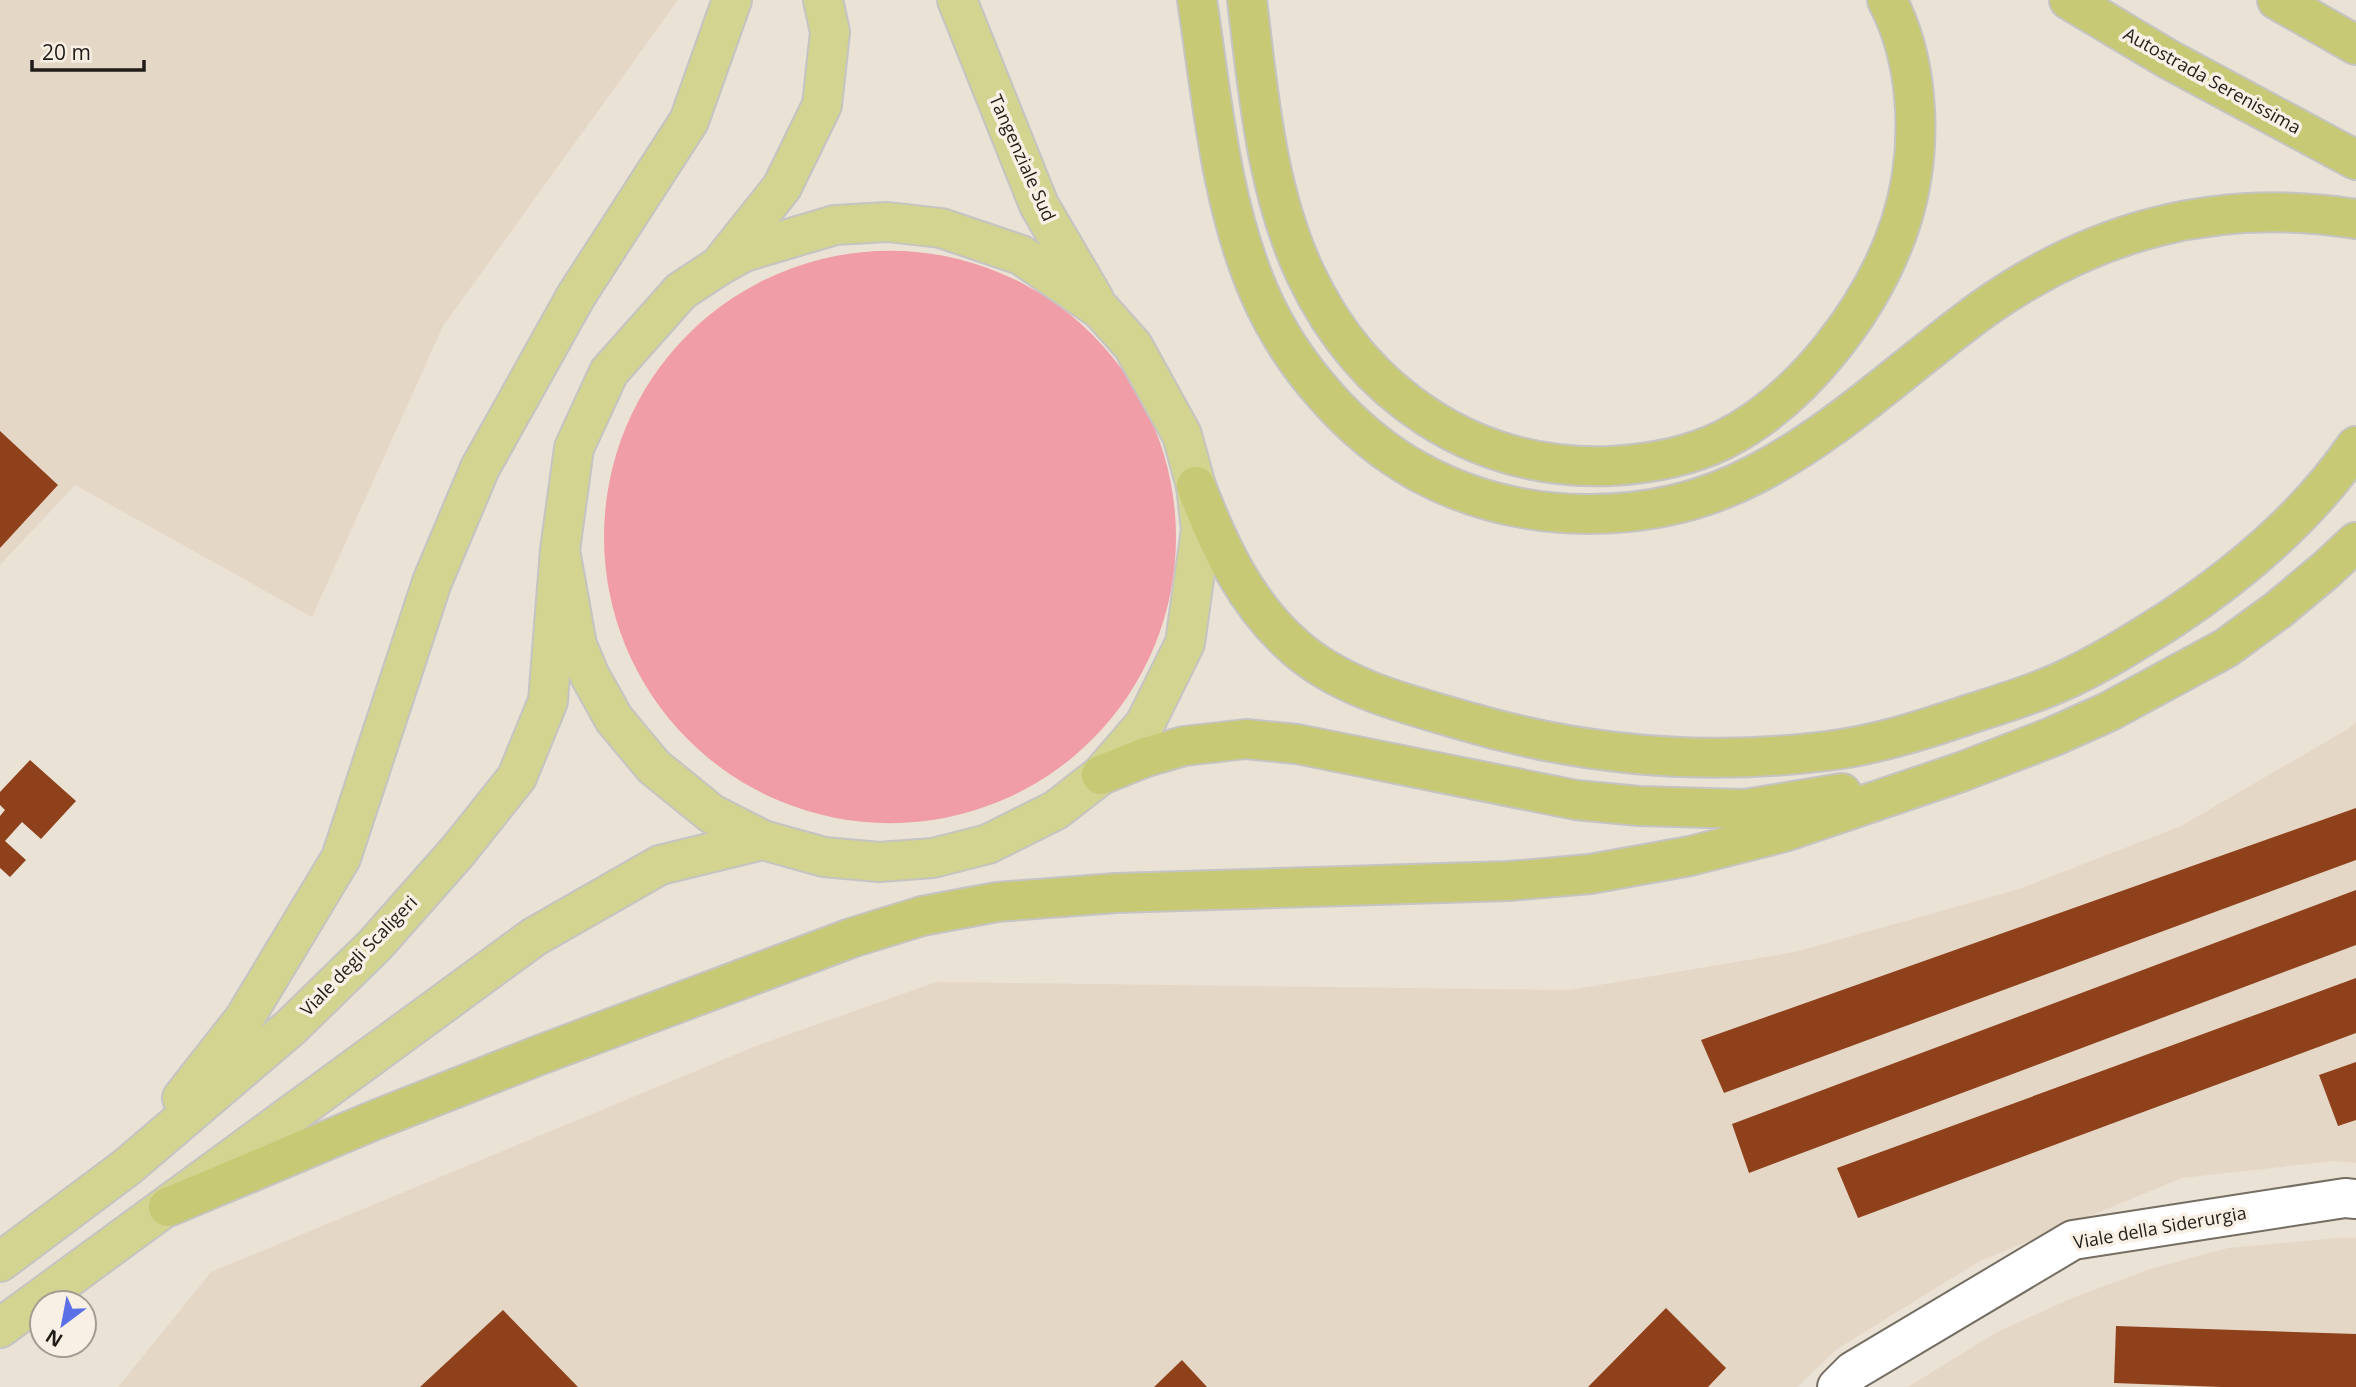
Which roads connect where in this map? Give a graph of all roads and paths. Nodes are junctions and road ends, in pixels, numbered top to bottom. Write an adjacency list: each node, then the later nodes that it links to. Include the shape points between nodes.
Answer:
1 (732, 0): 22 (highway, via 689,121 576,296 480,468 432,582 341,858 244,1019)
2 (822, 0): 13 (highway, via 830,32 822,105 782,187)
3 (957, 0): 14 (highway, Tangenziale Sud, via 1039,205)
4 (1197, 0): 12 (highway, via 1243,252 1284,341 1339,410 1392,455 1421,473 1509,505 1625,513 1681,503 1749,478 1815,440 2011,290 2066,259 2138,230 2234,214 2279,212)
5 (1247, 0): 6 (highway, via 1270,157 1285,221 1305,273 1333,325 1366,367 1448,430 1535,461 1586,467 1681,457 1723,440 1789,394 1855,314 1901,222 1911,177 1913,98 1907,57)
6 (1887, 0)
7 (2068, 0): 11 (highway, Autostrada Serenissima)
8 (2277, 0): 10 (highway)
9 (2289, 0): 10 (highway)
10 (2353, 44)
11 (2356, 160)
12 (2356, 219)
13 (719, 265): 14 (highway, Viale degli Scaligeri, via 744,252 835,225 888,222 941,228 1021,255); 18 (highway, Viale degli Scaligeri, via 681,291 609,372 574,448)
14 (1101, 310): 16 (highway, Viale degli Scaligeri, via 1133,346 1182,435)
15 (2356, 446): 16 (highway, via 2288,528 2244,566 2152,631 2056,684 1914,733 1870,743 1829,751 1710,759 1590,749 1509,734 1376,693 1333,674 1296,648 1236,578)
16 (1196, 486): 20 (highway, Viale degli Scaligeri, via 1201,530 1185,643 1145,724)
17 (2356, 541): 19 (highway, via 2278,610 2225,648 2108,712)
18 (560, 550): 21 (highway, Viale degli Scaligeri, via 578,645 614,719 654,767 712,814); 22 (highway, Viale degli Scaligeri, via 548,701 517,777 375,945 291,1027)
19 (1961, 772): 20 (highway, via 1745,809 1576,800 1297,744 1246,739 1184,747); 24 (highway, via 1784,832 1690,856 1590,874 1509,881 1116,893 997,902 922,916 851,937 549,1051)
20 (1101, 775): 21 (highway, Viale degli Scaligeri, via 1056,810 988,844 933,858 879,862 824,857)
21 (763, 840): 24 (highway, Viale degli Scaligeri, via 660,865 534,936)
22 (127, 1167): 25 (highway, Viale degli Scaligeri)
23 (2356, 1199): 27 (street, Viale della Siderurgia, via 2073,1240 1853,1371)
24 (168, 1207): 26 (highway, Viale degli Scaligeri)
25 (0, 1262)
26 (0, 1328)
27 (1836, 1387)

